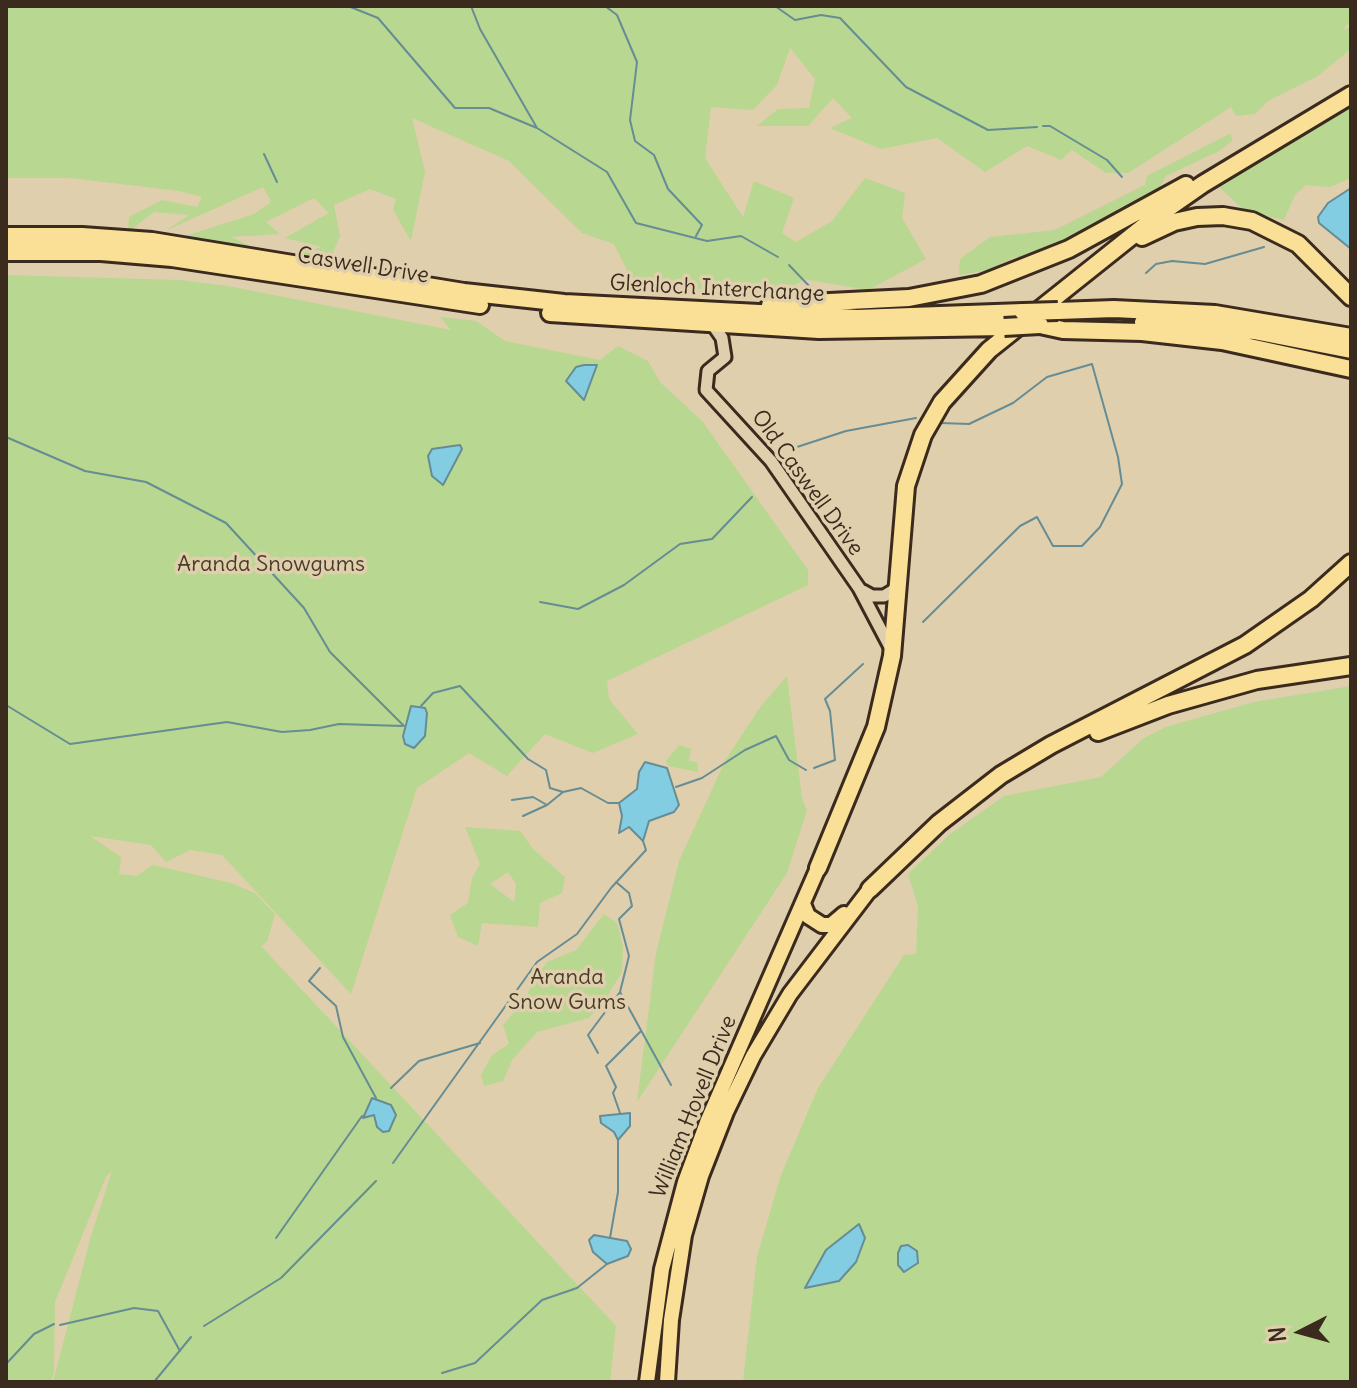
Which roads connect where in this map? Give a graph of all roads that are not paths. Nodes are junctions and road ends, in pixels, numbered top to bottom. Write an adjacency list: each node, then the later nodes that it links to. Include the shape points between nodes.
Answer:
1 (1351, 95): 2 (highway)
2 (1281, 137): 5 (highway, via 1178,201); 8 (highway, via 1069,249 981,284 890,300)
3 (6, 236): 6 (highway, Caswell Drive, via 141,240)
4 (6, 252): 9 (highway, Caswell Drive, via 148,256 459,303)
5 (1087, 273): 7 (highway, via 1163,226 1223,216 1290,237); 15 (highway, via 975,363 935,412 906,486)
6 (395, 281): 8 (highway, Glenloch Interchange, via 528,300)
7 (1351, 297)
8 (621, 306): 11 (highway, Glenloch Interchange, bridge, via 857,318 1114,309 1215,314)
9 (713, 325): 10 (highway, Glenloch Interchange, bridge, via 842,330); 16 (street, Old Caswell Drive, via 725,357 708,371 706,390 764,452)
10 (1040, 325): 12 (highway, Glenloch Interchange, via 1189,324); 13 (highway, via 1222,341)
11 (1351, 337)
12 (1351, 350)
13 (1351, 369)
14 (1351, 563): 19 (highway, via 1279,623)
15 (898, 579): 16 (street, Old Caswell Drive, via 894,590 881,597); 17 (highway)
16 (859, 588): 17 (street, Old Caswell Drive)
17 (892, 656): 22 (highway, via 876,727)
18 (1351, 666): 20 (highway)
19 (1197, 670): 20 (highway, via 1226,680); 21 (highway, via 1035,754)
20 (1257, 680): 21 (highway, via 1103,729 1023,770)
21 (939, 823): 23 (highway)
22 (818, 868): 24 (main road)
23 (870, 889): 24 (main road, via 829,925 812,920); 25 (main road, William Hovell Drive, via 804,974 753,1056 698,1185)
24 (803, 904): 26 (main road, William Hovell Drive, via 685,1182 662,1269)
25 (674, 1294): 27 (main road, via 664,1321); 28 (main road, William Hovell Drive)
26 (647, 1382)
27 (657, 1382)
28 (667, 1382)

